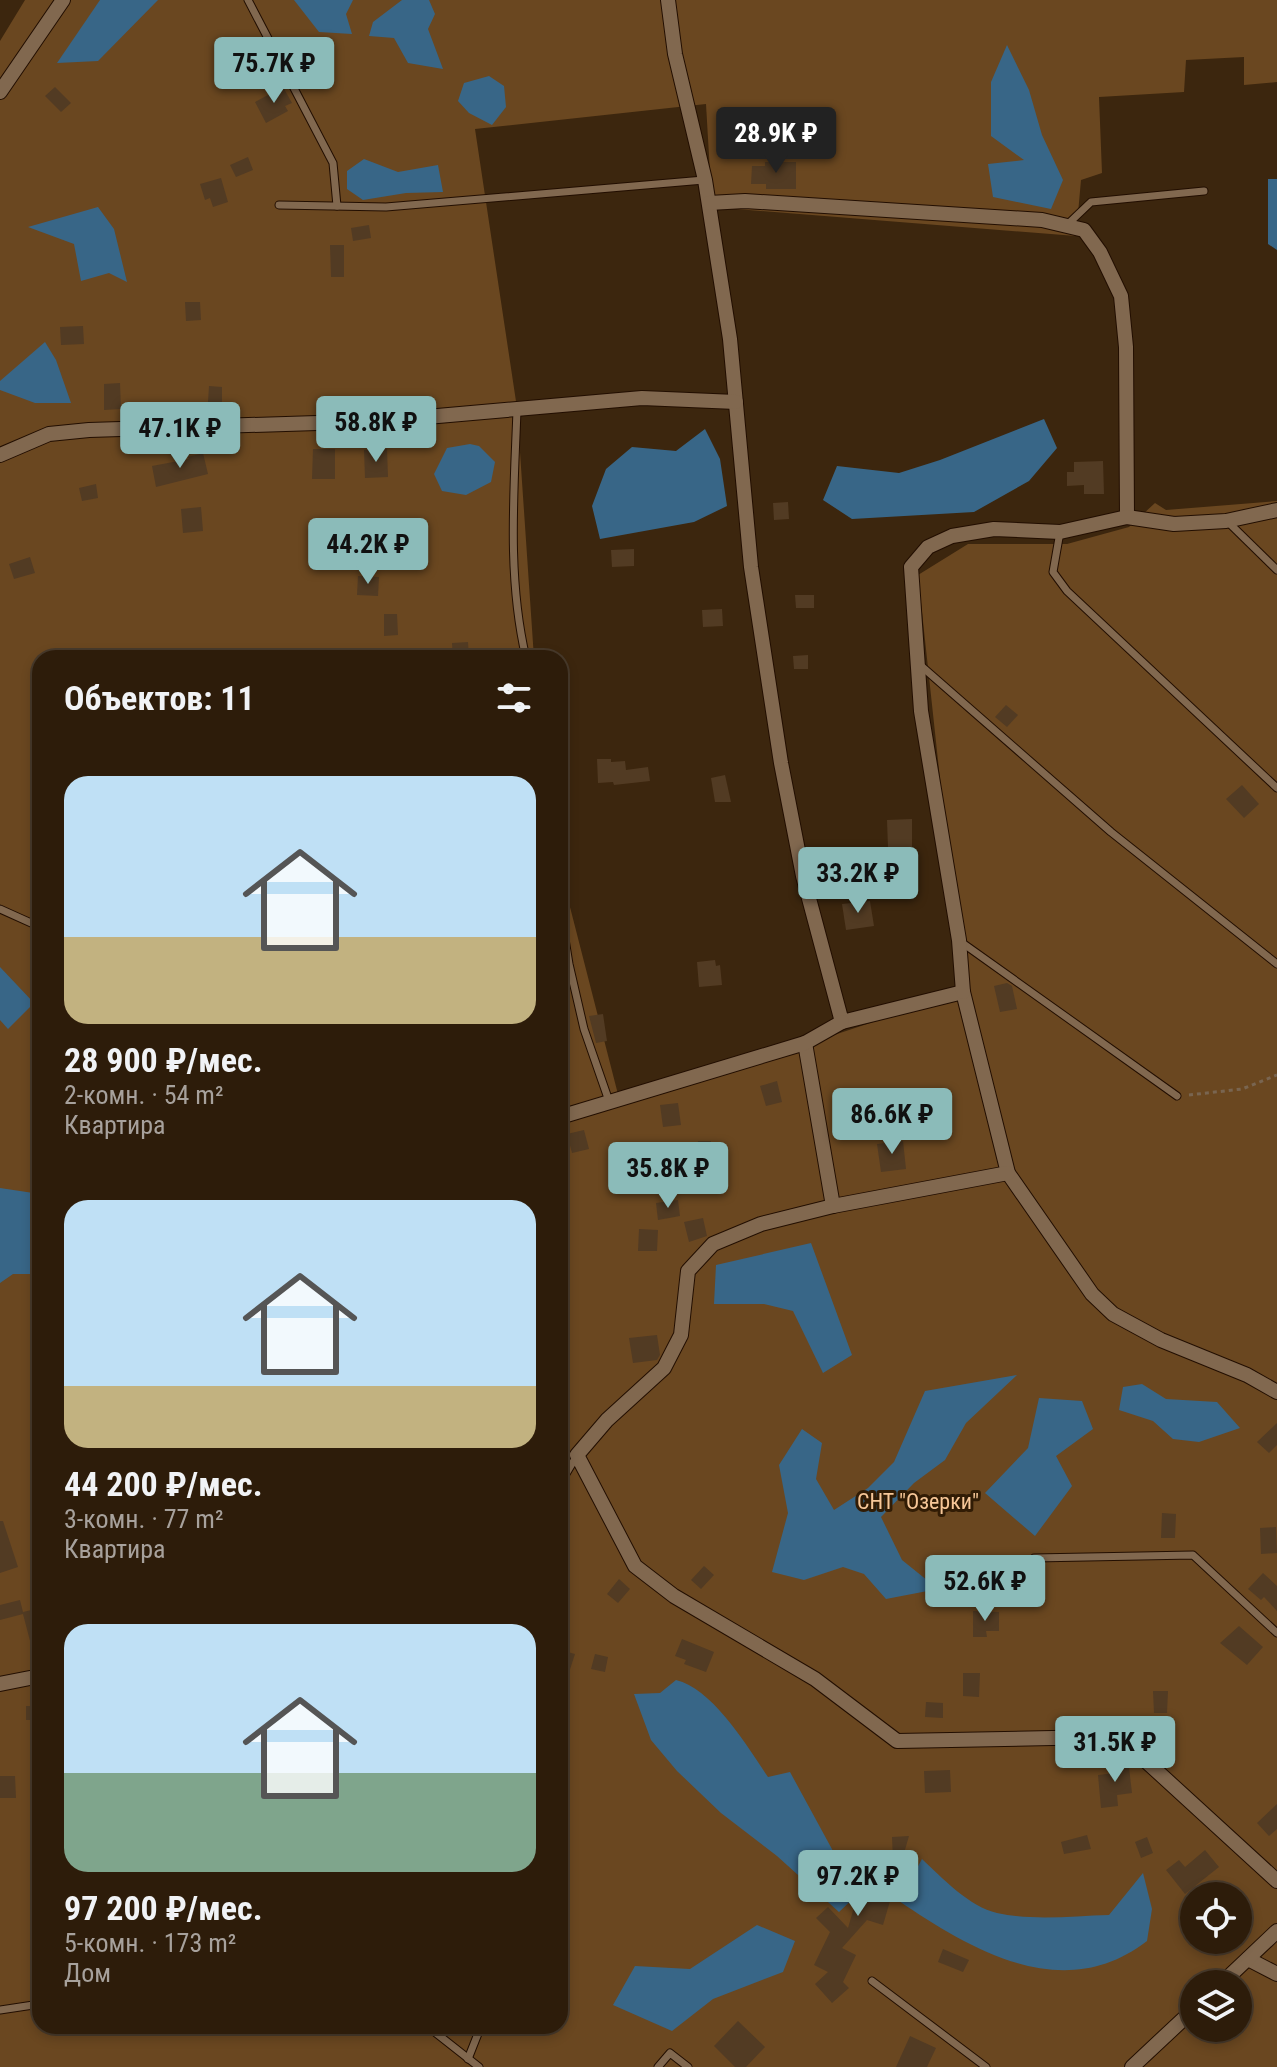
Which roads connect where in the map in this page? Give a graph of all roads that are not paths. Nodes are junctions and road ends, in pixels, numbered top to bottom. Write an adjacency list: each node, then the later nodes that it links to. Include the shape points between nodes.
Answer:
1 (63, 0): 4 (street)
2 (248, 0): 9 (lane, via 333,163)
3 (668, 0): 5 (street, via 675,54)
4 (0, 92)
5 (705, 180): 7 (street); 9 (lane, via 386,207)
6 (1204, 191): 10 (lane, via 1091,202)
7 (709, 203): 10 (street, via 922,211); 11 (street)
8 (279, 205): 9 (lane)
9 (337, 206)
10 (1067, 226): 15 (street, via 1084,230 1121,296)
11 (736, 402): 12 (street, via 642,398); 28 (street, via 751,567 781,763 803,876)
12 (517, 408): 13 (street, via 381,421 89,430 49,434); 19 (lane, via 513,546)
13 (0, 455)
14 (1277, 510): 16 (street)
15 (1127, 517): 16 (street, via 1174,524); 17 (street)
16 (1226, 521): 18 (lane)
17 (1060, 532): 20 (street, via 994,529 952,536 928,547 911,567); 21 (lane, via 1053,572 1067,591)
18 (1277, 570)
19 (524, 650)
20 (918, 663): 24 (street, via 921,711); 26 (lane, via 1111,832)
21 (1277, 788)
22 (0, 909): 23 (lane)
23 (32, 923)
24 (959, 940): 27 (street); 30 (lane)
25 (568, 958): 31 (lane, via 584,1029)
26 (1277, 964)
27 (963, 992): 28 (street); 33 (street)
28 (842, 1022): 29 (street)
29 (805, 1043): 31 (street); 34 (street)
30 (1177, 1096)
31 (609, 1101): 32 (street)
32 (568, 1114)
33 (1008, 1173): 34 (street); 35 (street, via 1092,1294 1113,1314)
34 (833, 1206): 36 (street, via 761,1224 713,1244 688,1271 681,1335 664,1368)
35 (1277, 1392)
36 (577, 1455): 37 (lane); 42 (street, via 635,1566 674,1596 815,1679 897,1741 1124,1741)
37 (568, 1470)
38 (1034, 1558): 39 (lane, via 1193,1555)
39 (1277, 1633)
40 (32, 1678): 41 (street)
41 (0, 1684)
42 (1277, 1881)
43 (1277, 1931): 44 (street)
44 (1248, 1959): 45 (street); 46 (street)
45 (1236, 1970)
46 (1277, 1974)
47 (872, 1981): 57 (lane)
48 (32, 2005): 49 (lane)
49 (0, 2010)
50 (1180, 2022): 58 (street)
51 (437, 2034): 53 (lane)
52 (478, 2034): 53 (lane)
53 (468, 2059): 54 (lane)
54 (479, 2067)
55 (658, 2067): 56 (lane, via 670,2053)
56 (688, 2067)
57 (986, 2067)
58 (1132, 2067)

